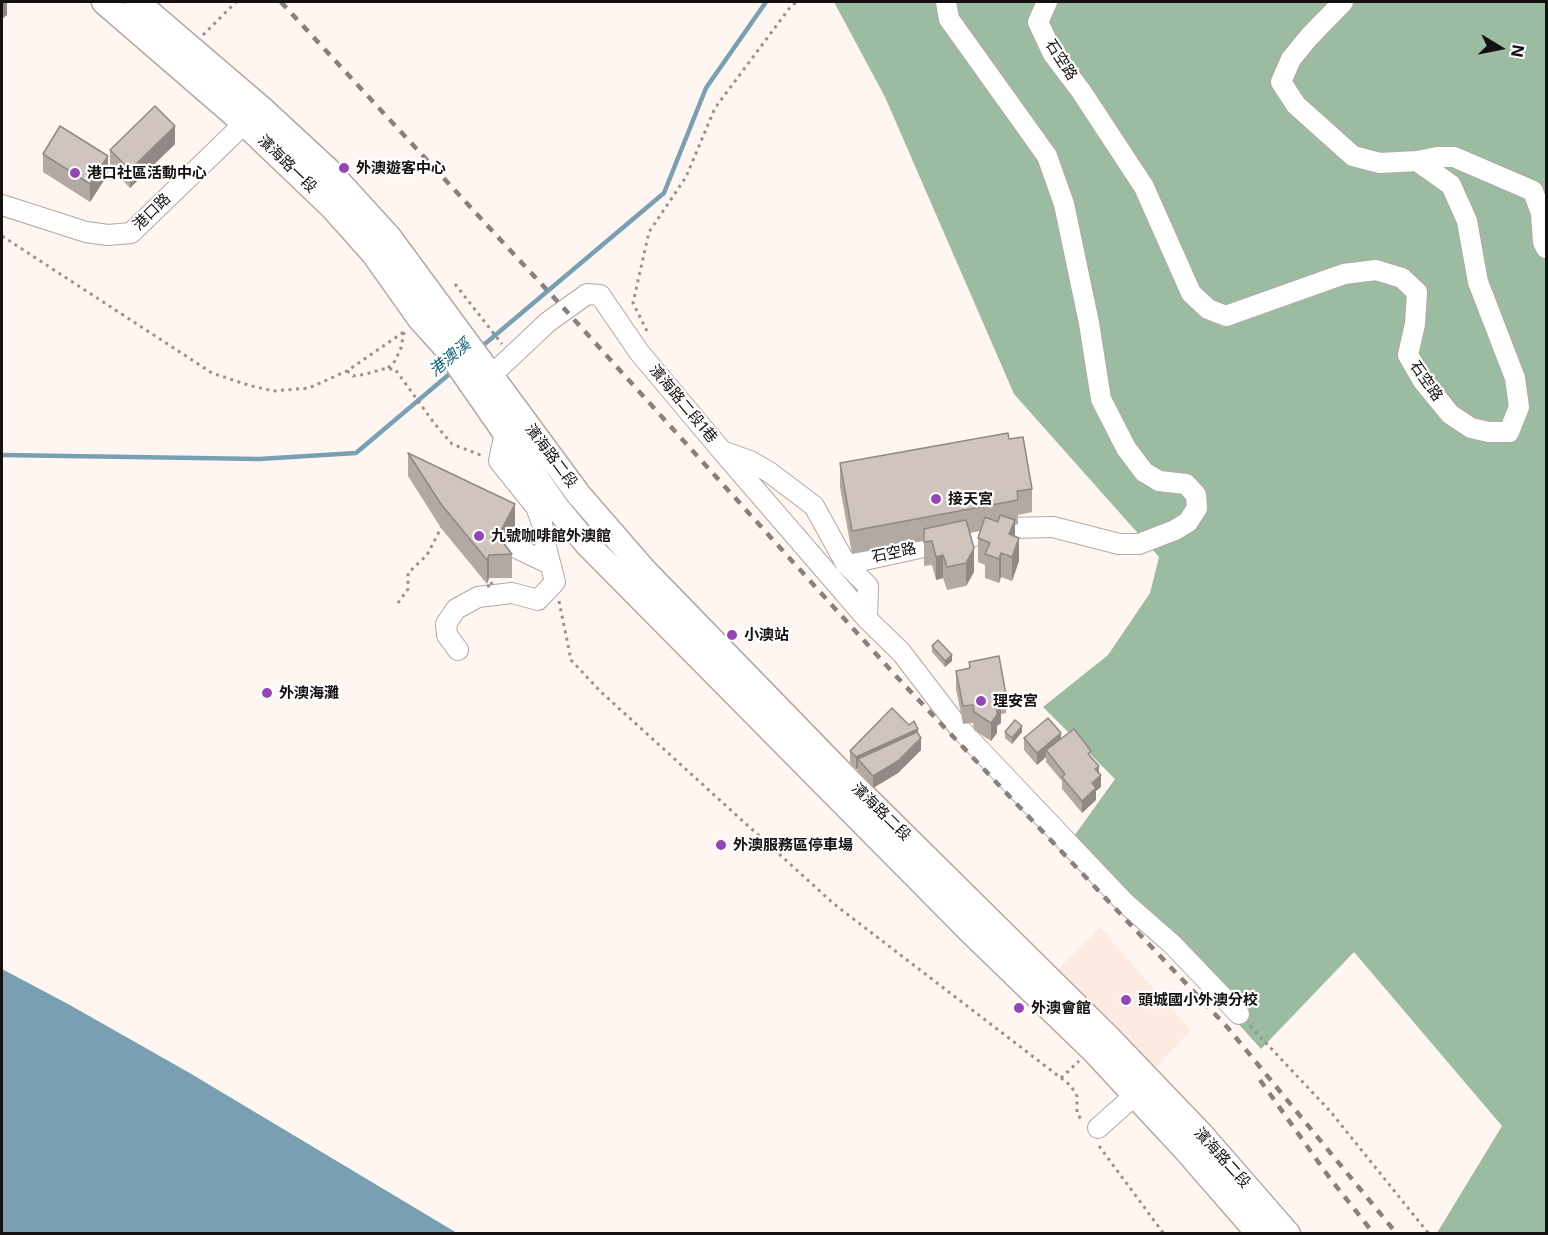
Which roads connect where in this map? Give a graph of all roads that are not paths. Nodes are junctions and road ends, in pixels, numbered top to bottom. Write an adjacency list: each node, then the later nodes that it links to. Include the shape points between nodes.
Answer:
1 (104, 2): 6 (main road, 濱海路一段)
2 (137, 2): 6 (main road, 濱海路一段, via 190,48)
3 (946, 2): 15 (street, 石空路, via 949,19 1047,156 1064,204 1101,399 1126,448 1144,472 1159,481 1186,484 1196,495 1197,508 1188,522 1139,544 1119,544 1053,527 1011,528)
4 (1047, 2): 7 (street, 石空路, via 1038,22 1053,54 1144,187 1191,293 1208,309 1226,316 1344,274 1376,270 1402,278 1417,292 1408,355 1423,381 1450,414 1471,428 1509,432 1519,407 1515,378 1478,282 1467,221 1451,185)
5 (1343, 2): 7 (street, via 1291,59 1281,82 1296,105 1353,156 1380,163)
6 (253, 116): 8 (street, 港口路, via 131,233 86,232); 10 (main road, 濱海路一段, via 327,170 389,237)
7 (1417, 161): 9 (street, via 1454,157 1533,191)
8 (2, 205)
9 (1546, 248)
10 (483, 383): 11 (main road, 濱海路二段); 12 (street, 濱海路二段1巷, via 548,322 587,294 600,295 639,352); 17 (main road, 濱海路二段, via 579,495)
11 (505, 432): 13 (main road, 濱海路二段); 13 (street, via 499,460 536,507)
12 (722, 451): 15 (street, 濱海路二段1巷, via 769,472 814,506); 18 (street)
13 (550, 516): 16 (street); 17 (main road, 濱海路二段)
14 (506, 543): 16 (street)
15 (846, 564): 18 (street, 濱海路二段1巷, via 868,586)
16 (552, 573): 19 (street, via 538,600 512,592 478,597 456,609 446,624 447,635)
17 (638, 578): 21 (main road, 濱海路二段, via 980,925)
18 (867, 619): 20 (street, via 901,652 960,729 1124,902 1172,944)
19 (458, 650)
20 (1239, 1014)
21 (1095, 1049): 22 (main road, 濱海路二段); 25 (main road, 濱海路二段, via 1200,1133)
22 (1135, 1095): 23 (street); 24 (main road, 濱海路二段)
23 (1094, 1133)
24 (1259, 1233)
25 (1288, 1233)

